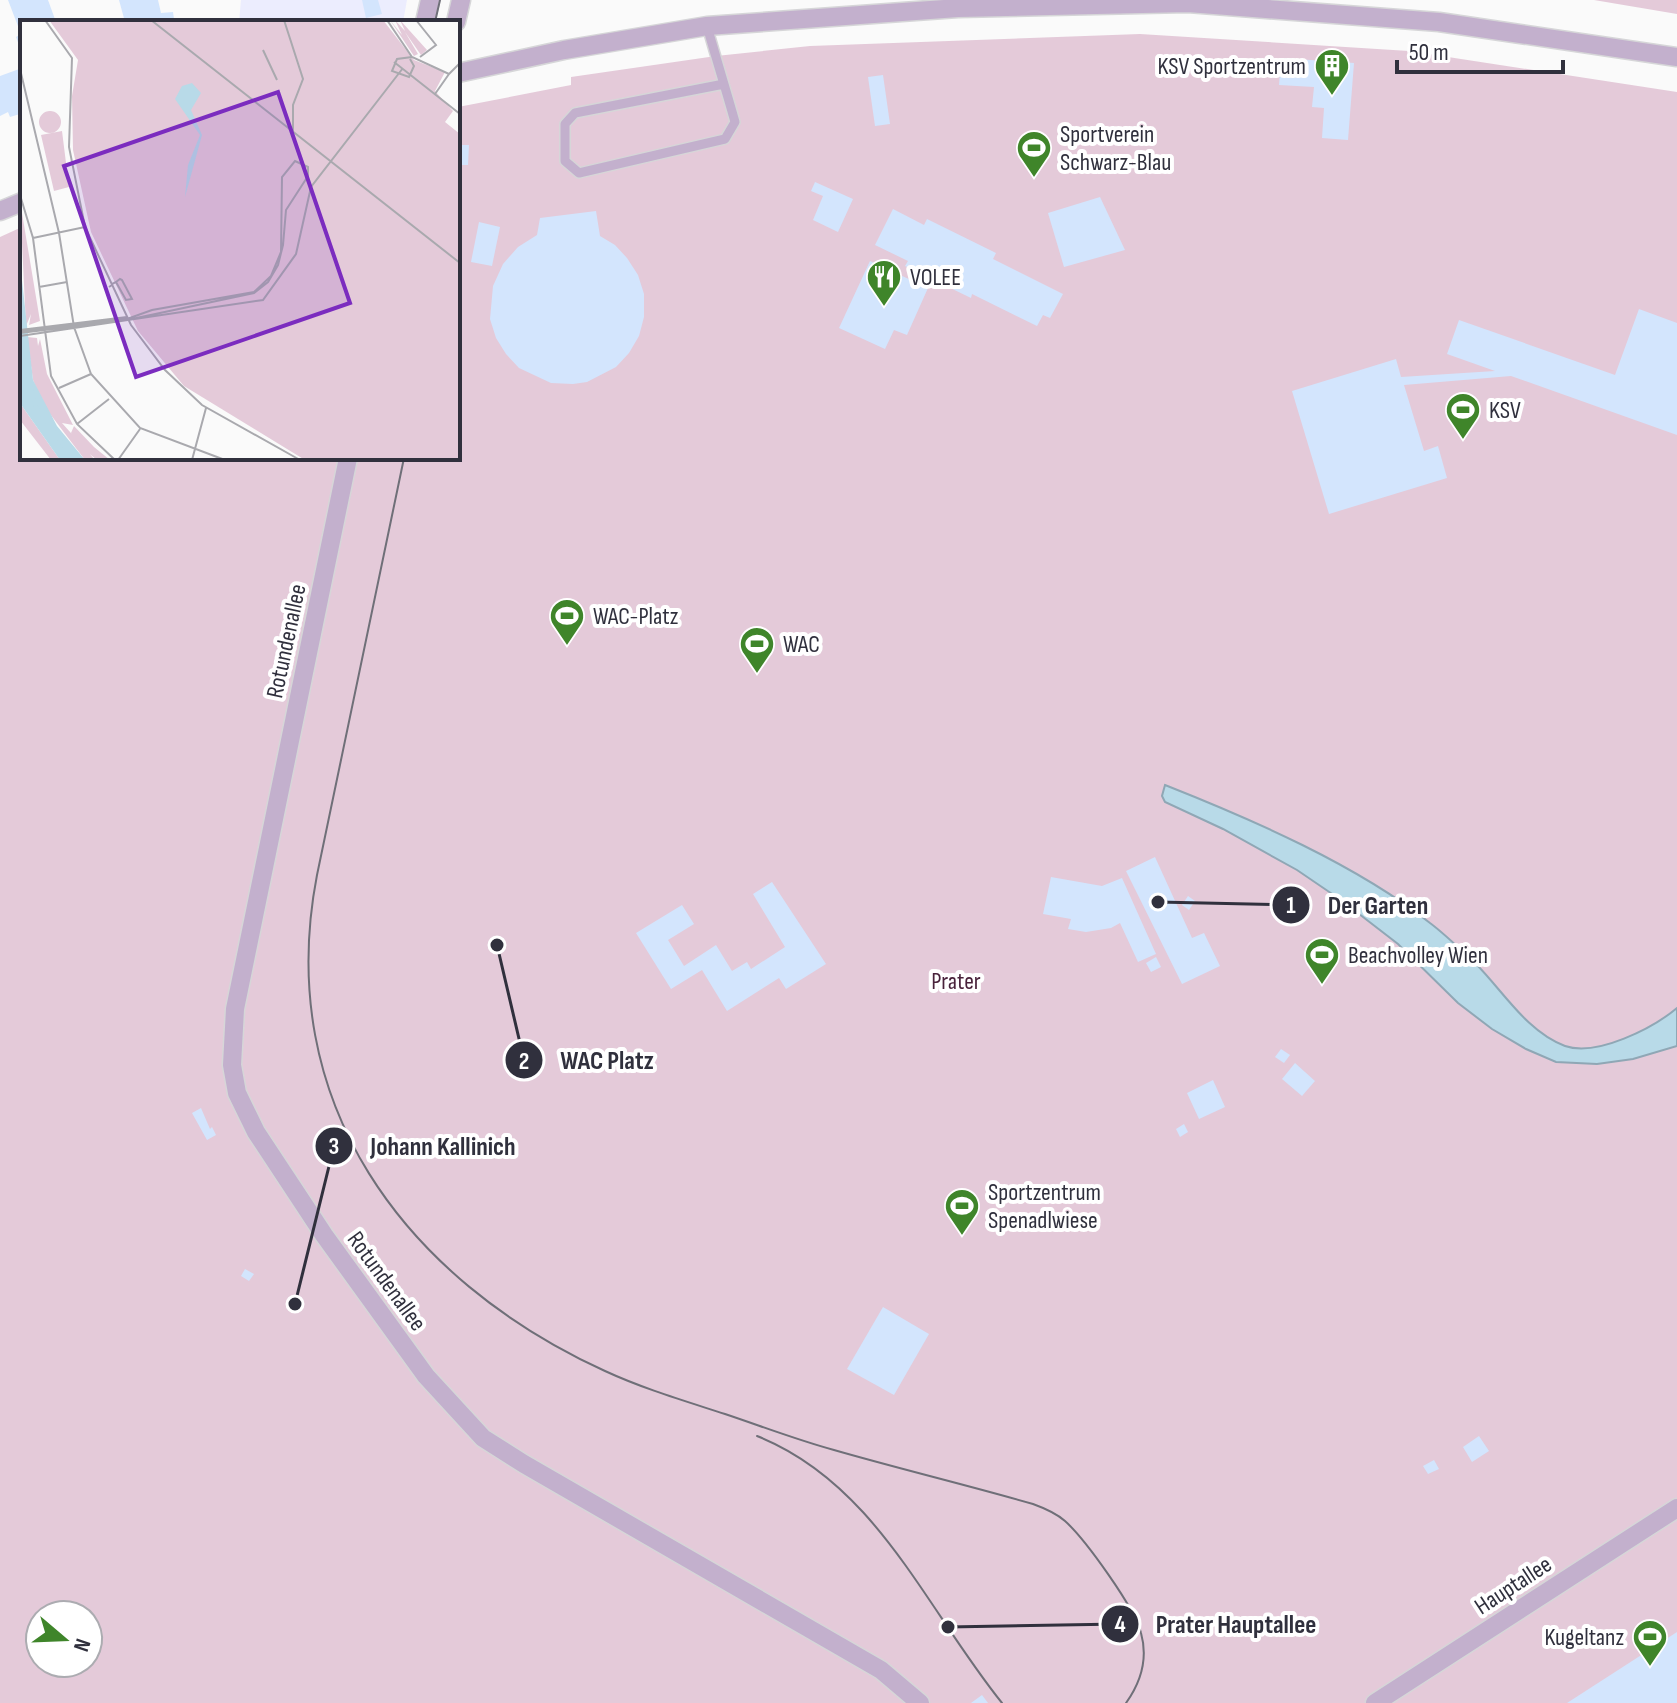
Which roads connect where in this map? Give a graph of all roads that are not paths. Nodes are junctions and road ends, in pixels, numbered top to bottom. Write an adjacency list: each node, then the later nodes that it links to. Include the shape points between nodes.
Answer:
1 (430, 0): 4 (street)
2 (461, 0): 5 (street)
3 (1188, 2): 6 (street, via 958,8); 7 (street, via 1439,22)
4 (425, 20)
5 (456, 20)
6 (707, 26): 8 (street); 9 (lane)
7 (1677, 57)
8 (460, 73)
9 (724, 84): 9 (lane, via 735,122 725,139 579,173 565,161 565,124 575,113)
10 (20, 203): 11 (street)
11 (0, 211)
12 (348, 460): 14 (street, Rotundenallee, via 235,1009 232,1065 237,1093 256,1132 324,1235 426,1376 483,1438 881,1670)
13 (1677, 1508): 15 (street, Hauptallee)
14 (920, 1703)
15 (1375, 1703)

